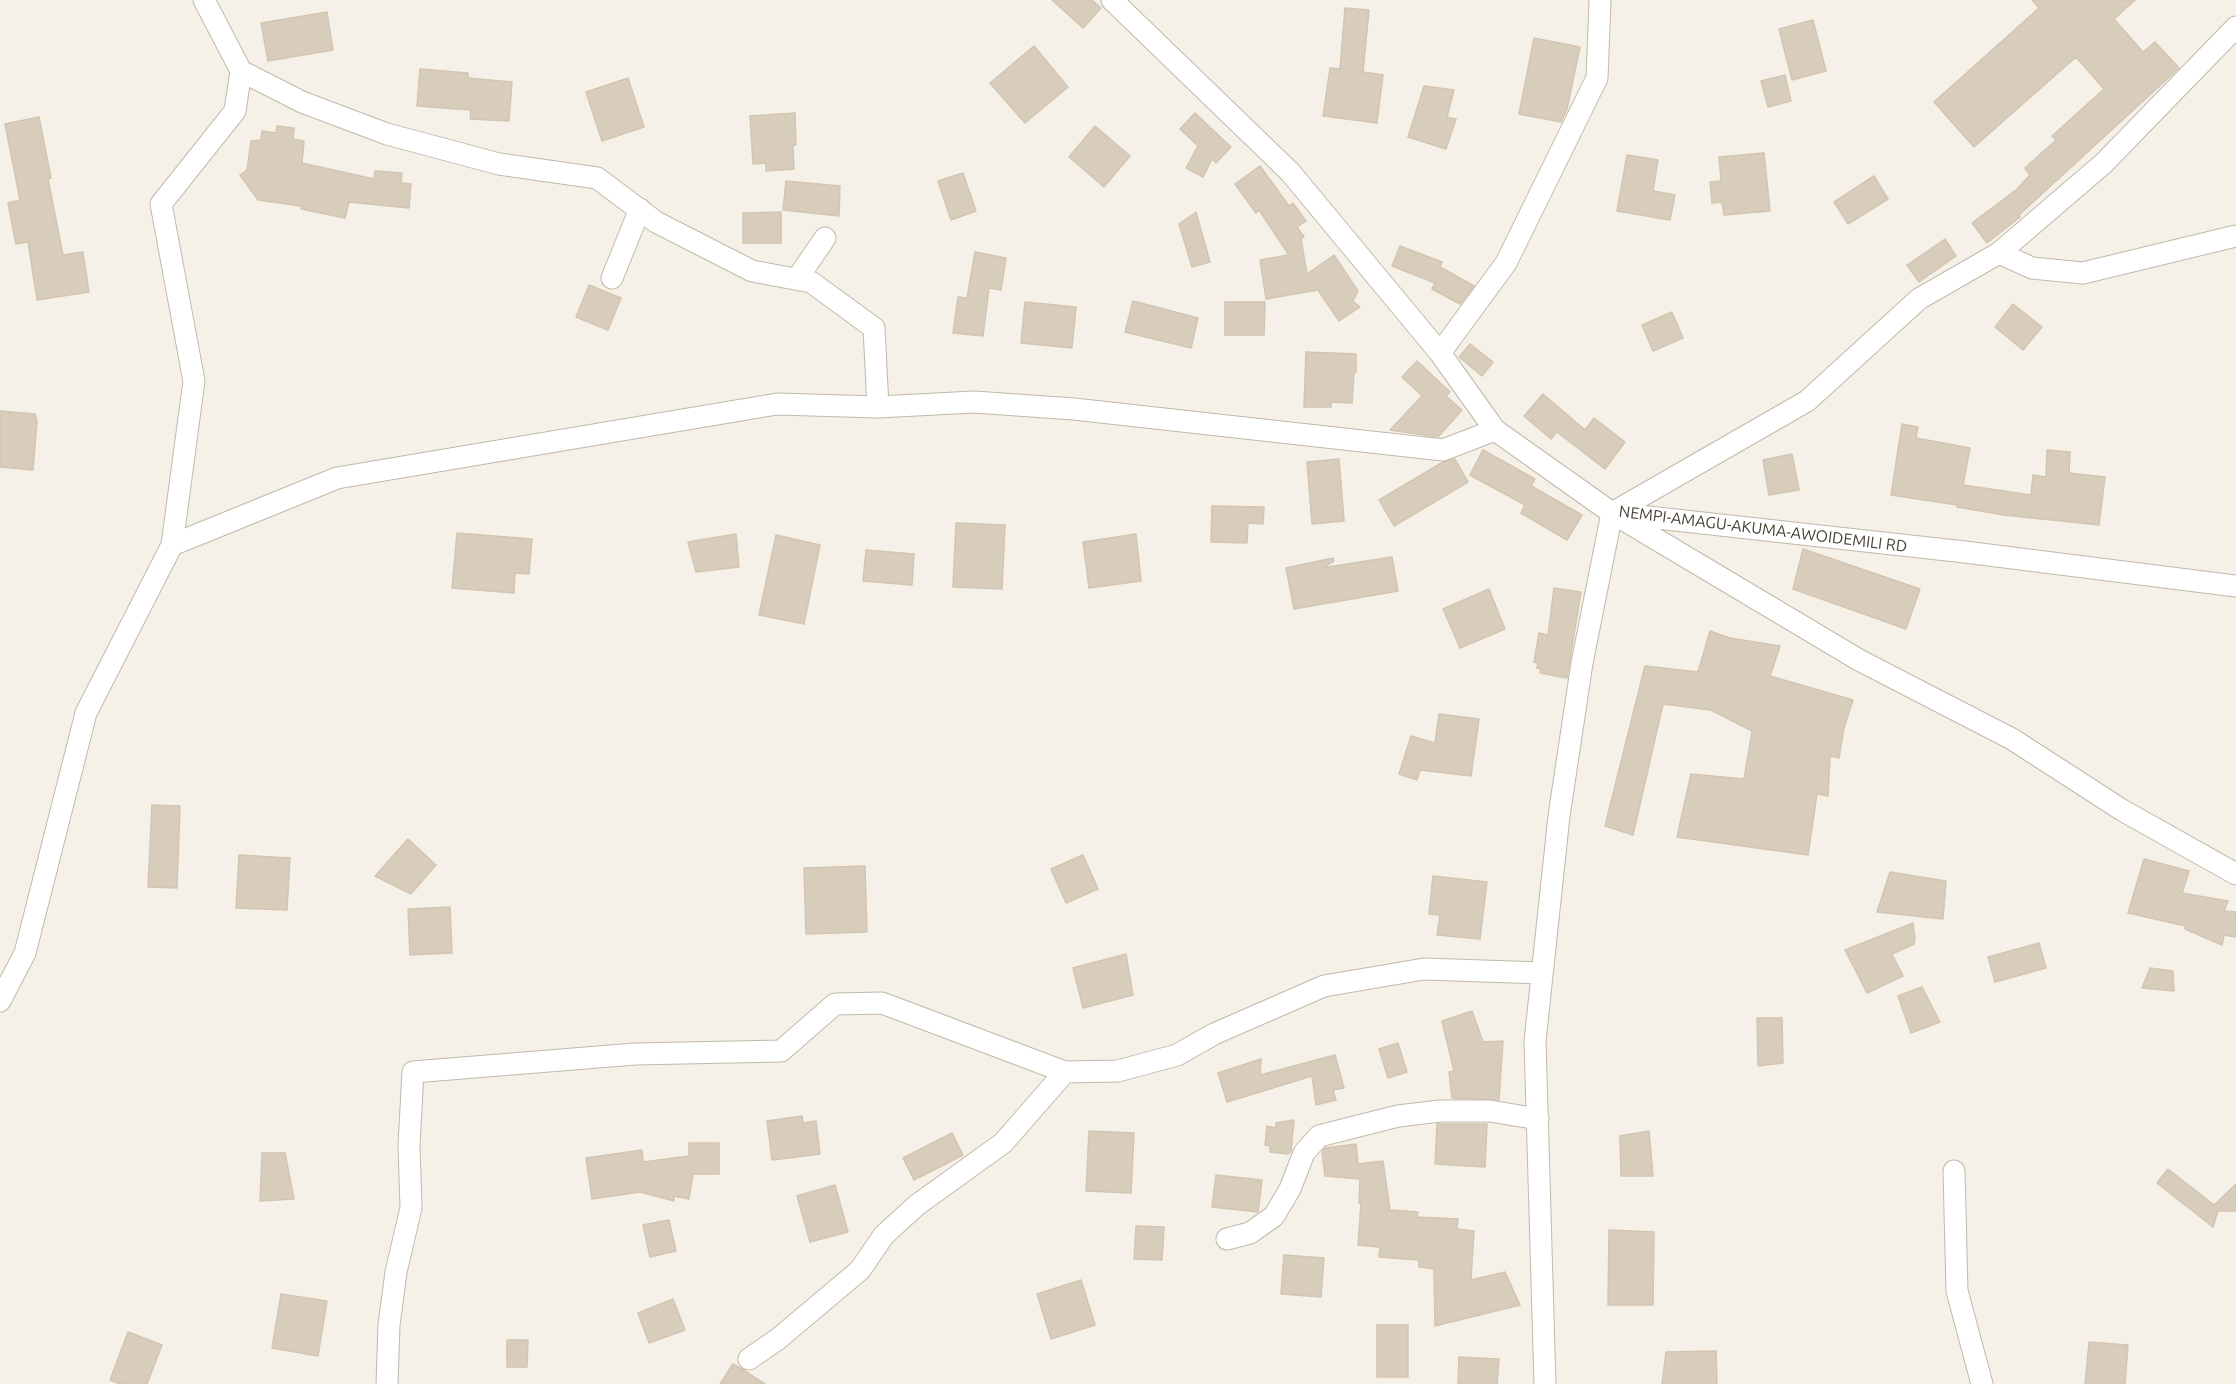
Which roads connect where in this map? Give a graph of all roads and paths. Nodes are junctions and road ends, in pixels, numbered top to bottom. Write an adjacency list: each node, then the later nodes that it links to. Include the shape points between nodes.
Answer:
1 (204, 0): 5 (street)
2 (1112, 0): 12 (street, NEMPI-AMAGU-AKUMA-AWOIDEMILI RD, via 1290,172)
3 (1600, 0): 12 (street, via 1597,78 1506,263)
4 (2236, 27): 9 (street, via 2104,163)
5 (241, 71): 6 (street, via 302,102 387,134 499,164 597,178); 16 (street, via 235,111 161,204 194,381)
6 (640, 209): 10 (street); 11 (street, via 656,222 752,271)
7 (2236, 236): 9 (street, via 2083,273 2032,268)
8 (825, 238): 11 (street)
9 (1999, 253): 15 (street, via 1918,299 1807,401)
10 (612, 278)
11 (797, 279): 13 (street, via 811,282 874,328)
12 (1440, 353): 14 (street, NEMPI-AMAGU-AKUMA-AWOIDEMILI RD)
13 (878, 407): 14 (street, via 974,402 1443,450); 16 (street, via 777,404 337,478)
14 (1494, 430): 15 (street, NEMPI-AMAGU-AKUMA-AWOIDEMILI RD)
15 (1612, 513): 17 (street, NEMPI-AMAGU-AKUMA-AWOIDEMILI RD); 18 (street, via 1859,660 2012,739 2122,810); 19 (street, via 1582,663 1559,816)
16 (172, 545): 20 (street, via 86,714 25,953)
17 (2236, 586)
18 (2236, 874)
19 (1542, 973): 21 (street, via 1425,969 1324,986 1214,1034 1177,1055 1118,1071); 22 (street, via 1535,1041)
20 (0, 1001)
21 (1065, 1072): 25 (street, via 1003,1143 917,1205 884,1235 860,1270); 26 (street, via 882,1003 835,1004 780,1051 635,1054 412,1072 411,1208 388,1325)
22 (1538, 1119): 24 (street, via 1490,1111 1440,1111 1398,1116 1318,1136 1304,1153 1274,1216 1250,1233); 27 (street)
23 (1953, 1171): 28 (street, via 1956,1291)
24 (1227, 1239)
25 (749, 1359)
26 (387, 1384)
27 (1545, 1384)
28 (1982, 1384)

